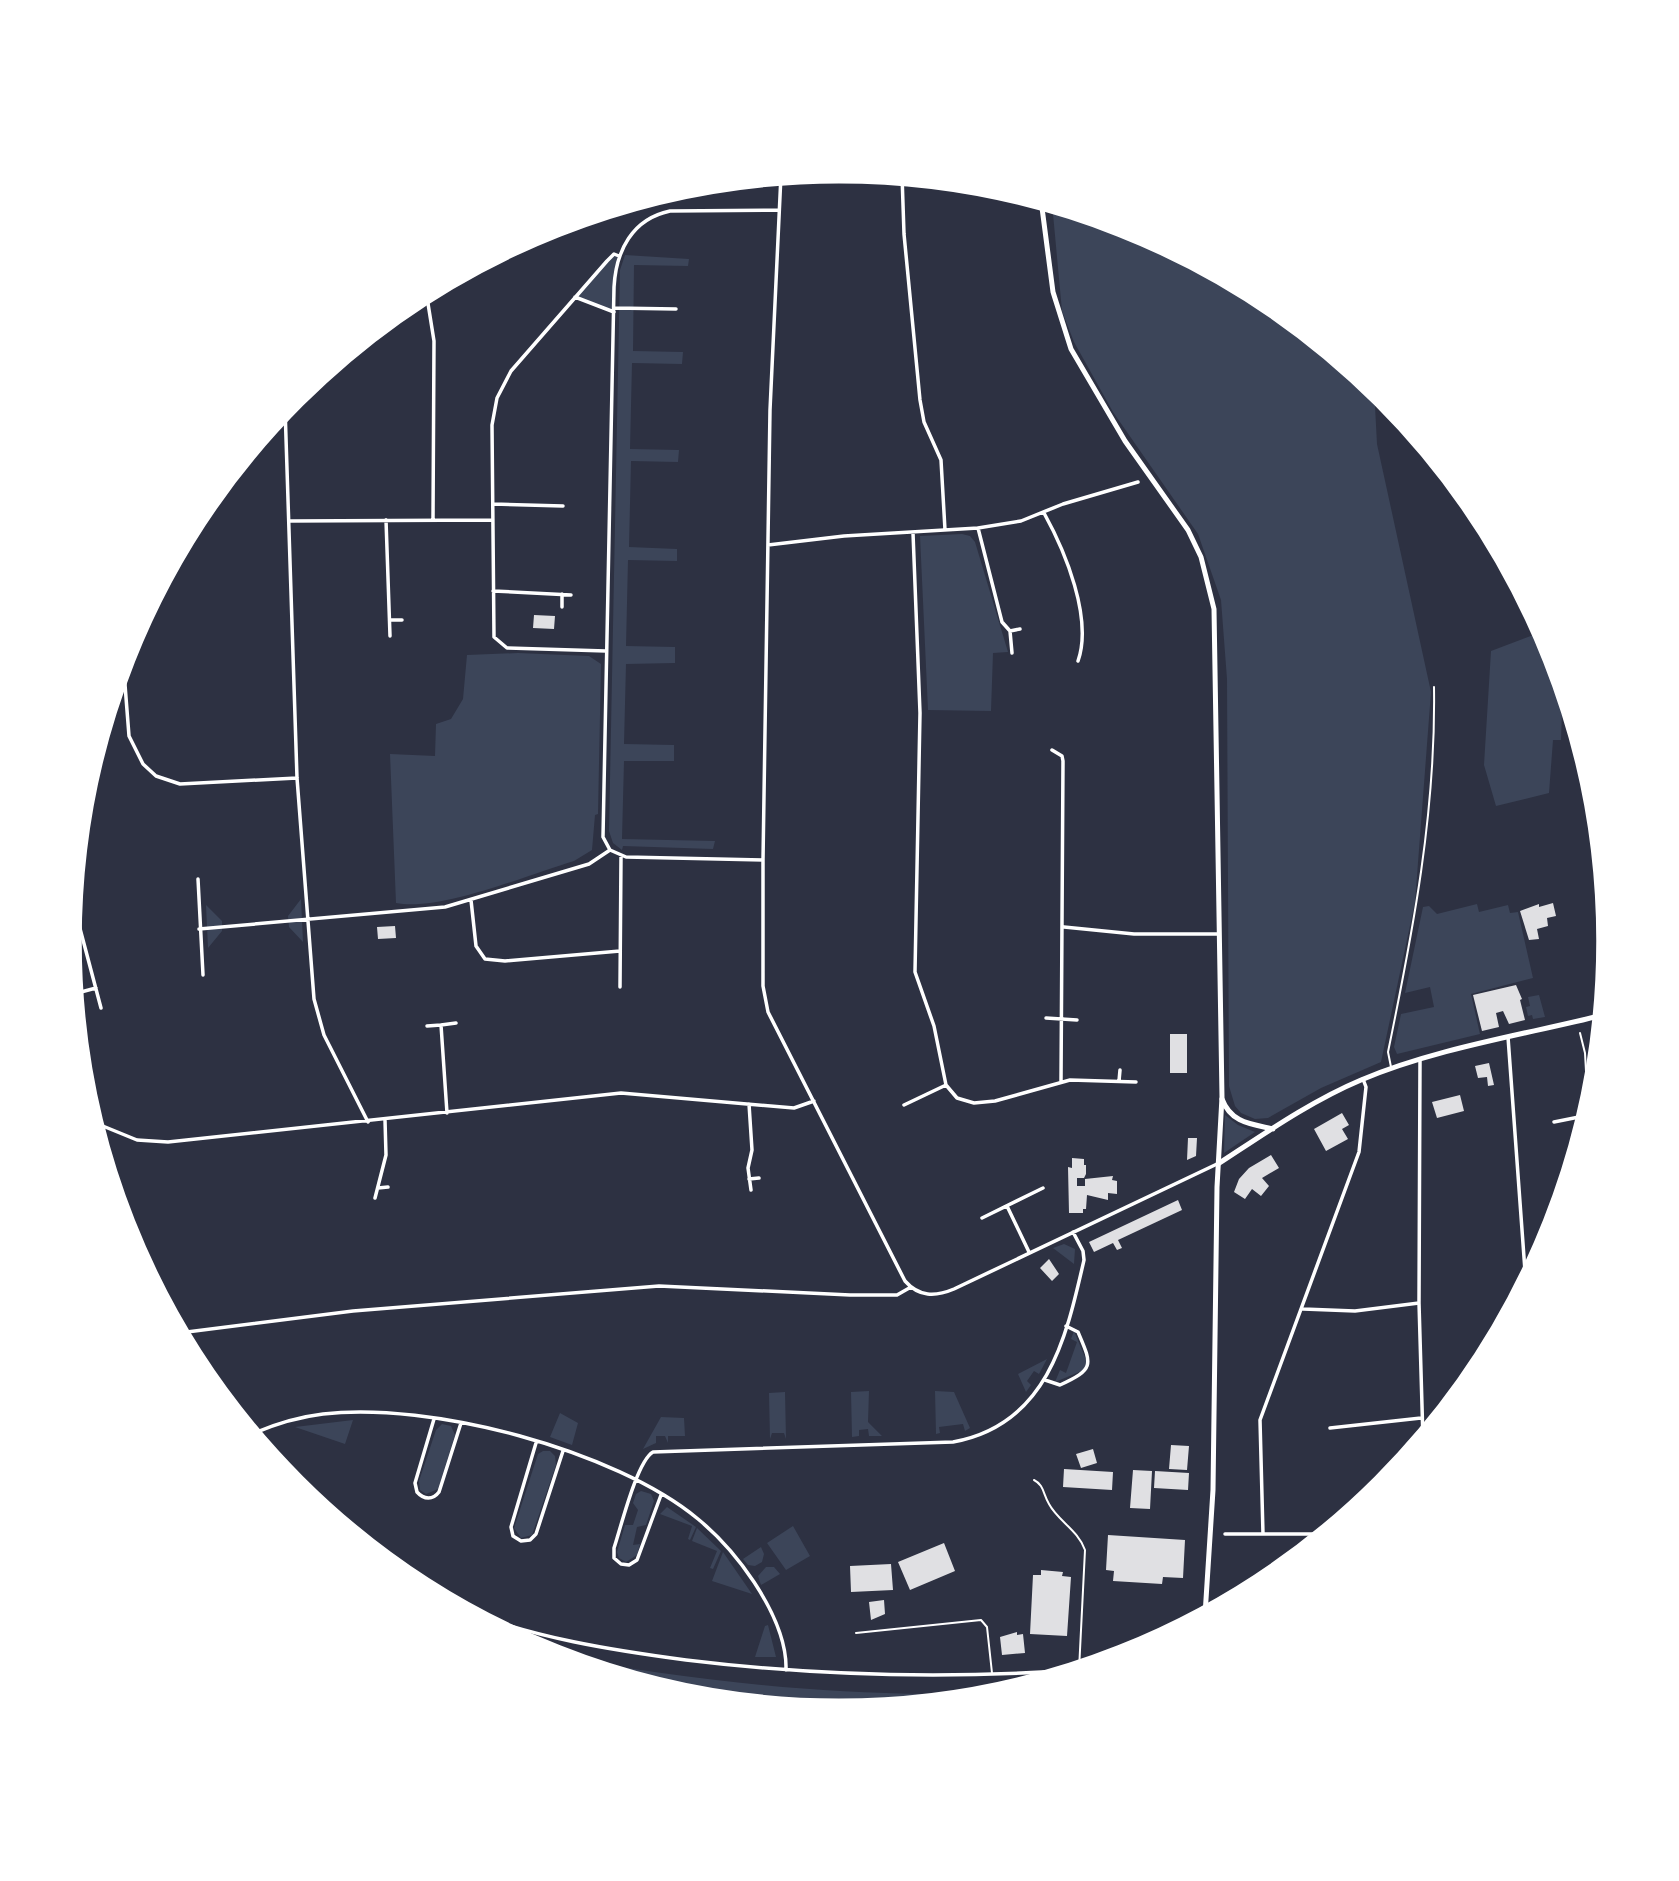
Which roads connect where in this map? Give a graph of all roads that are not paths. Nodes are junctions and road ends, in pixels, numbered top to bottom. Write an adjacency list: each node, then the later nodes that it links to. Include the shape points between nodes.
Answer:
1 (780, 184): 4 (street)
2 (902, 184): 20 (street, via 920,400 941,460)
3 (1042, 209): 48 (main road, via 1053,292 1071,349 1125,441 1183,520 1201,557 1211,593 1216,642)
4 (779, 210): 5 (street, via 663,213 638,226); 22 (street)
5 (619, 256): 6 (street, via 614,254); 9 (street)
6 (575, 297): 9 (street); 12 (street, via 499,390 492,425)
7 (428, 303): 17 (street, via 434,341)
8 (676, 309): 9 (street)
9 (614, 310): 32 (street)
10 (286, 422): 15 (street)
11 (1138, 482): 14 (street)
12 (493, 505): 13 (street); 18 (street)
13 (563, 506)
14 (1044, 513): 19 (street); 34 (street, via 1076,589 1082,649)
15 (290, 520): 16 (street); 38 (street)
16 (386, 520): 17 (street); 27 (street)
17 (433, 520): 18 (street)
18 (493, 520): 23 (street)
19 (978, 528): 20 (street); 30 (street, via 1002,622)
20 (945, 530): 21 (street)
21 (913, 533): 22 (street); 70 (street, via 920,713 915,972 934,1026)
22 (768, 545): 41 (street)
23 (493, 592): 24 (street); 32 (street, via 493,635 504,648)
24 (562, 594): 25 (street); 26 (street)
25 (571, 595)
26 (562, 607)
27 (390, 620): 28 (street); 31 (street)
28 (402, 620)
29 (1020, 629): 30 (street)
30 (1010, 631): 33 (street)
31 (390, 636)
32 (606, 651): 39 (street, via 603,832)
33 (1012, 653)
34 (1078, 661)
35 (125, 686): 38 (street, via 129,736 143,764 156,776 180,784)
36 (1434, 687): 64 (lane, via 1425,852 1388,1052)
37 (1052, 750): 45 (street, via 1063,759)
38 (297, 778): 44 (street)
39 (610, 850): 40 (street); 43 (street, via 589,864)
40 (621, 856): 41 (street); 49 (street)
41 (762, 860): 72 (street, via 766,1005)
42 (198, 879): 46 (street)
43 (471, 900): 44 (street, via 414,911); 49 (street, via 477,950 490,961)
44 (309, 920): 46 (street); 78 (street, via 320,1026)
45 (1064, 927): 48 (street, via 1133,934); 57 (street)
46 (199, 929): 50 (street)
47 (80, 930): 52 (street)
48 (1219, 934): 71 (main road)
49 (620, 951): 51 (street)
50 (203, 975)
51 (620, 987)
52 (96, 988): 53 (street); 54 (street)
53 (82, 992)
54 (101, 1008)
55 (1594, 1017): 62 (main road)
56 (1046, 1018): 57 (street)
57 (1061, 1020): 58 (street); 69 (street)
58 (1077, 1020)
59 (456, 1023): 60 (street)
60 (441, 1025): 61 (street); 75 (street)
61 (427, 1026)
62 (1508, 1037): 63 (main road); 94 (street)
63 (1420, 1061): 64 (main road); 96 (street)
64 (1392, 1069): 66 (main road)
65 (1120, 1070): 67 (street)
66 (1363, 1079): 81 (main road); 97 (street, via 1359,1152)
67 (1119, 1081): 68 (street); 69 (street)
68 (1136, 1082)
69 (1061, 1083): 70 (street, via 974,1103 957,1098)
70 (946, 1085): 74 (street)
71 (1222, 1097): 81 (main road, via 1238,1120); 82 (main road)
72 (814, 1101): 73 (street, via 794,1108); 95 (street)
73 (749, 1104): 75 (street, via 621,1093); 84 (street)
74 (904, 1105)
75 (447, 1113): 77 (street)
76 (1578, 1117): 79 (street)
77 (385, 1121): 78 (street); 86 (street, via 386,1155)
78 (368, 1122): 80 (street, via 156,1142)
79 (1554, 1122)
80 (104, 1126)
81 (1273, 1129): 82 (main road)
82 (1218, 1164): 92 (street); 115 (main road, via 1213,1490)
83 (759, 1178): 84 (street)
84 (749, 1179): 88 (street)
85 (388, 1187): 86 (street)
86 (378, 1188): 89 (street)
87 (1043, 1188): 90 (street)
88 (751, 1190)
89 (375, 1198)
90 (1007, 1206): 91 (street); 93 (street)
91 (982, 1218)
92 (1073, 1232): 93 (street); 98 (street, via 1084,1260)
93 (1029, 1252): 95 (street, via 946,1292 928,1294)
94 (1525, 1266)
95 (911, 1287): 99 (street, via 897,1294 849,1295 667,1286 357,1311)
96 (1419, 1303): 97 (street, via 1355,1311); 101 (street)
97 (1303, 1309): 113 (street, via 1260,1420)
98 (1066, 1326): 100 (street); 100 (street, via 1078,1332 1088,1368 1059,1385)
99 (189, 1332)
100 (1045, 1380): 110 (street, via 1013,1416 969,1438 880,1446 656,1451 645,1458)
101 (1421, 1418): 104 (street); 105 (street)
102 (434, 1419): 103 (street); 103 (street, via 415,1483 425,1498 439,1492); 106 (street, via 325,1413)
103 (461, 1423): 107 (street)
104 (1422, 1427)
105 (1330, 1428)
106 (261, 1431)
107 (536, 1442): 108 (street); 108 (street, via 511,1527 513,1536 521,1541 536,1534)
108 (563, 1451): 110 (street)
109 (1034, 1480): 118 (lane, via 1085,1550)
110 (634, 1481): 111 (street); 111 (street, via 613,1551 620,1564 637,1560)
111 (661, 1495): 119 (street, via 696,1517 741,1563 772,1615 785,1650)
112 (1225, 1534): 113 (street)
113 (1262, 1534): 114 (street)
114 (1313, 1534)
115 (1206, 1605)
116 (522, 1629): 119 (street, via 616,1650)
117 (856, 1633): 121 (lane, via 981,1620 987,1627)
118 (1079, 1660)
119 (786, 1670): 121 (street)
120 (1042, 1672): 121 (street)
121 (992, 1675)

